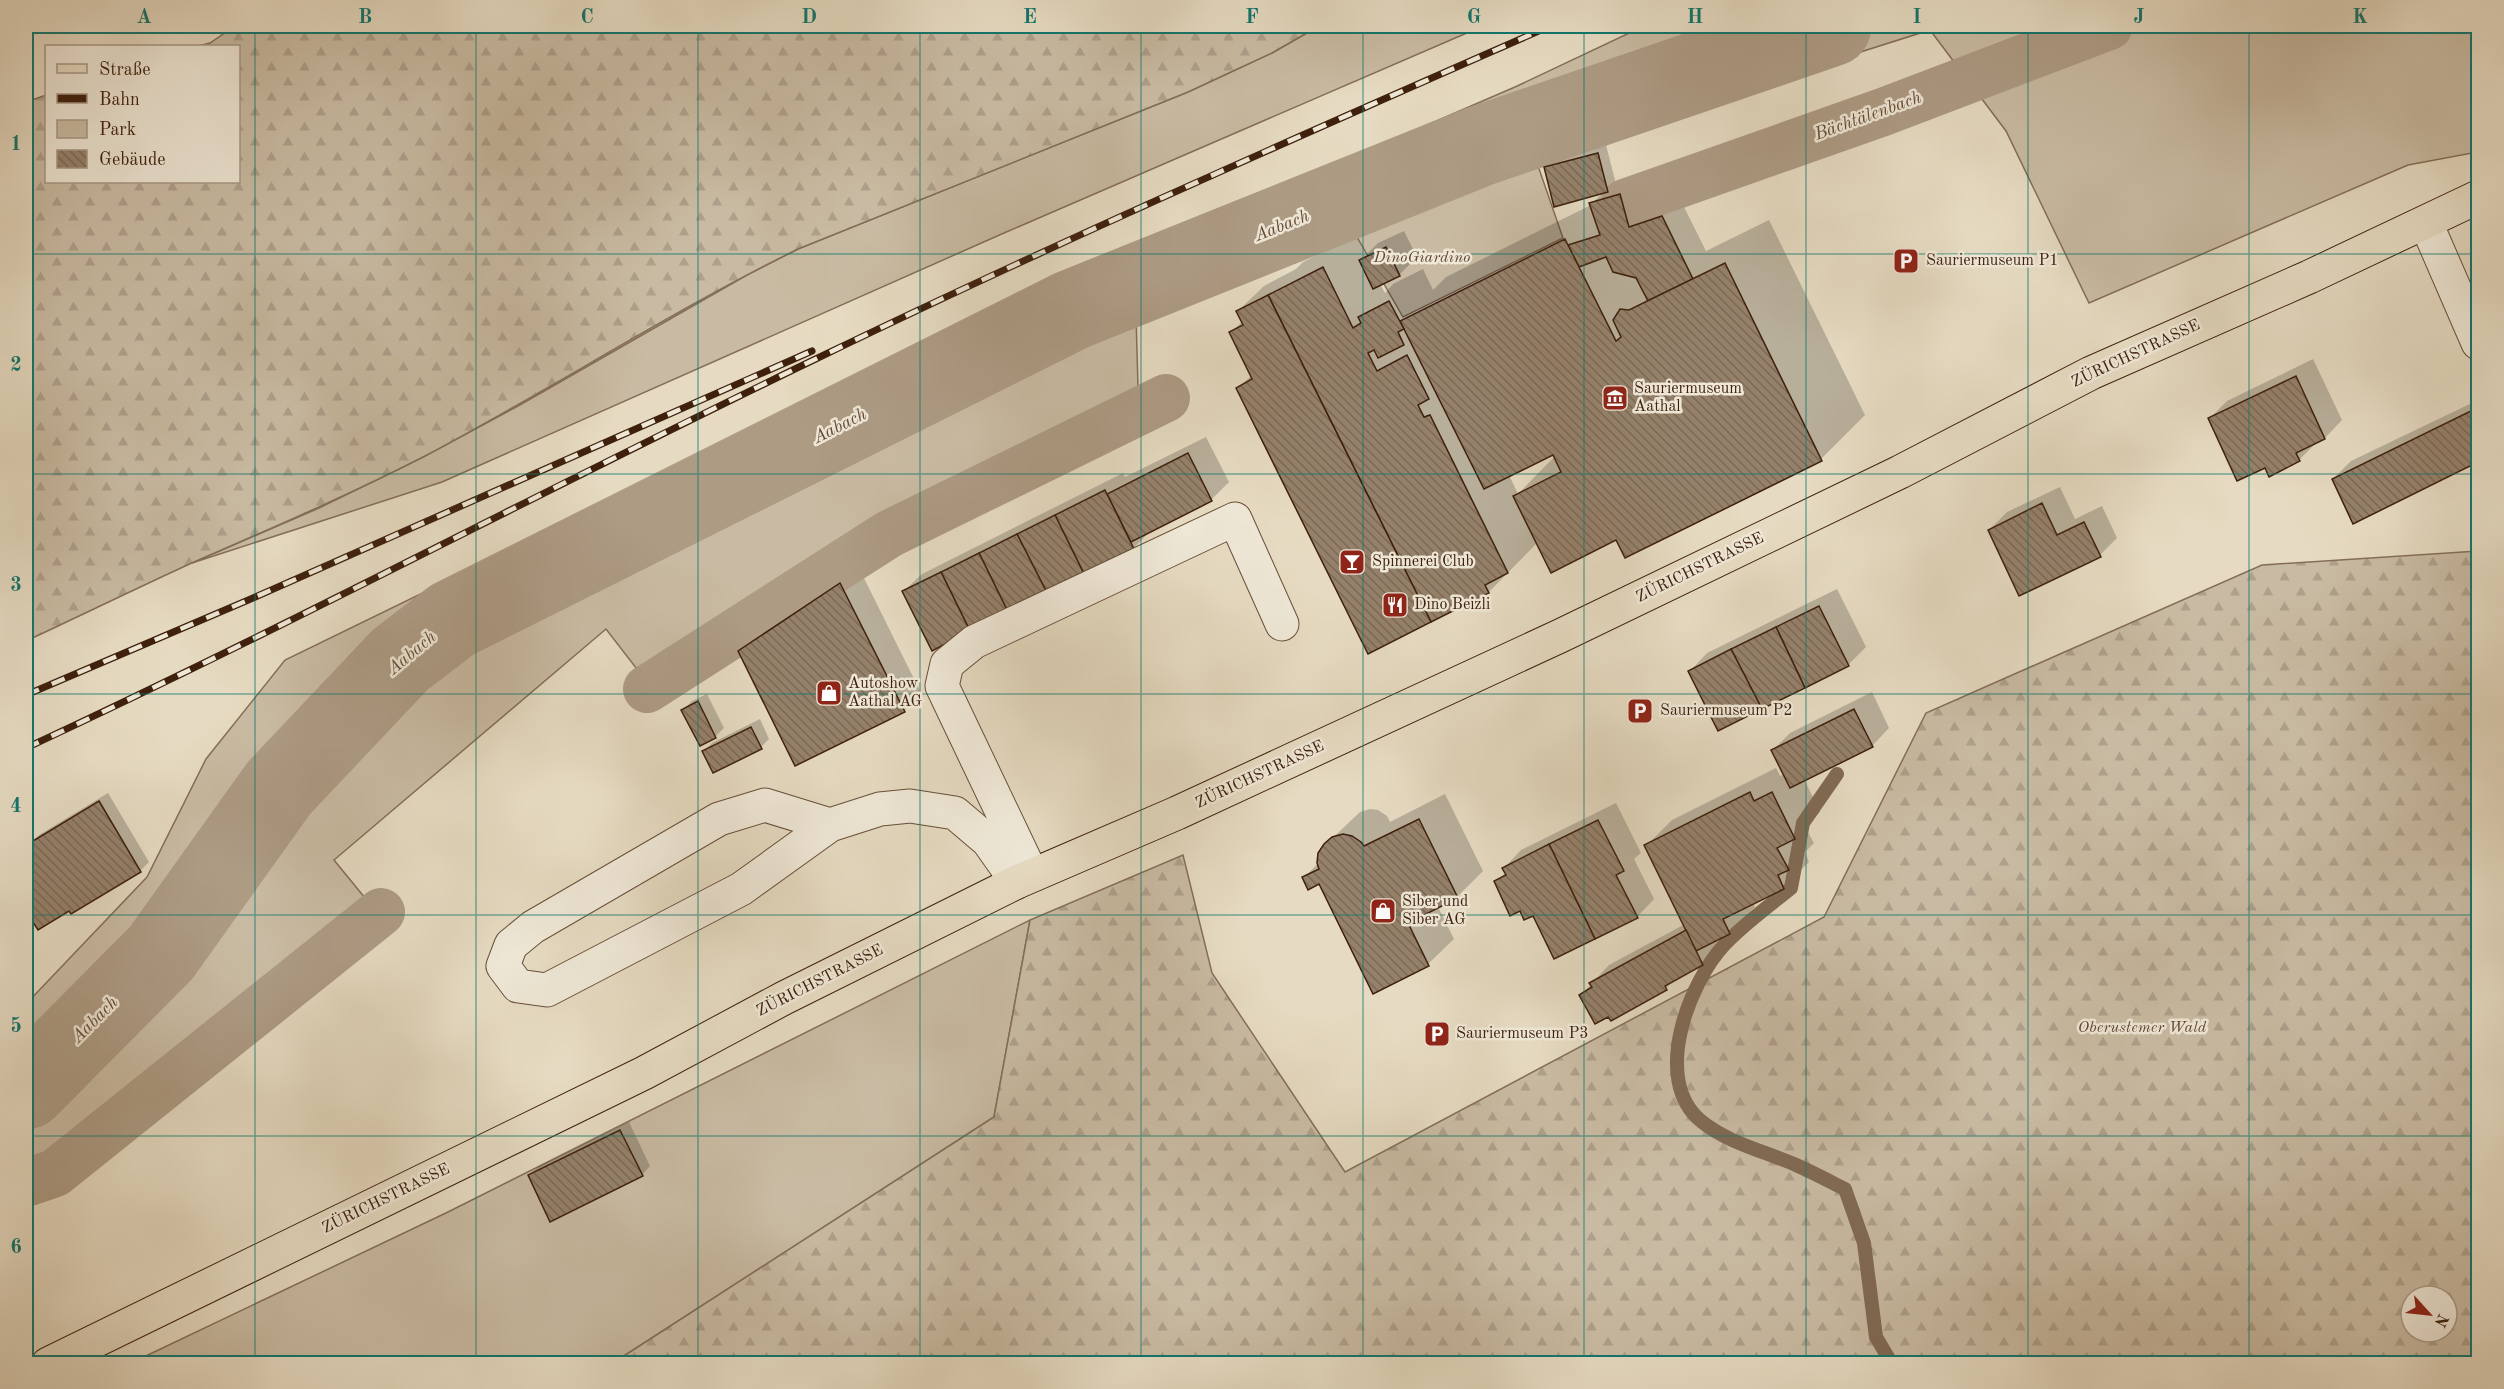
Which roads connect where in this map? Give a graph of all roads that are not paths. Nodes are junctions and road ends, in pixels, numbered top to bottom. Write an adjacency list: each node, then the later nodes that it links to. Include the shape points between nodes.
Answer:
1 (2478, 197): 2 (main road, ZÜRICHSTRASSE)
2 (2426, 223): 3 (lane); 6 (main road, ZÜRICHSTRASSE, via 2091,373 1900,472 1560,636 1177,813)
3 (2478, 343)
4 (1282, 624): 6 (lane, via 1235,519 974,642 947,664 942,686)
5 (830, 825): 5 (lane, via 765,805 719,819 533,927 511,945 503,966 518,986 547,990 741,889); 6 (lane, via 880,809 910,806 955,813)
6 (1025, 878): 7 (main road, ZÜRICHSTRASSE, via 634,1078)
7 (48, 1364)

